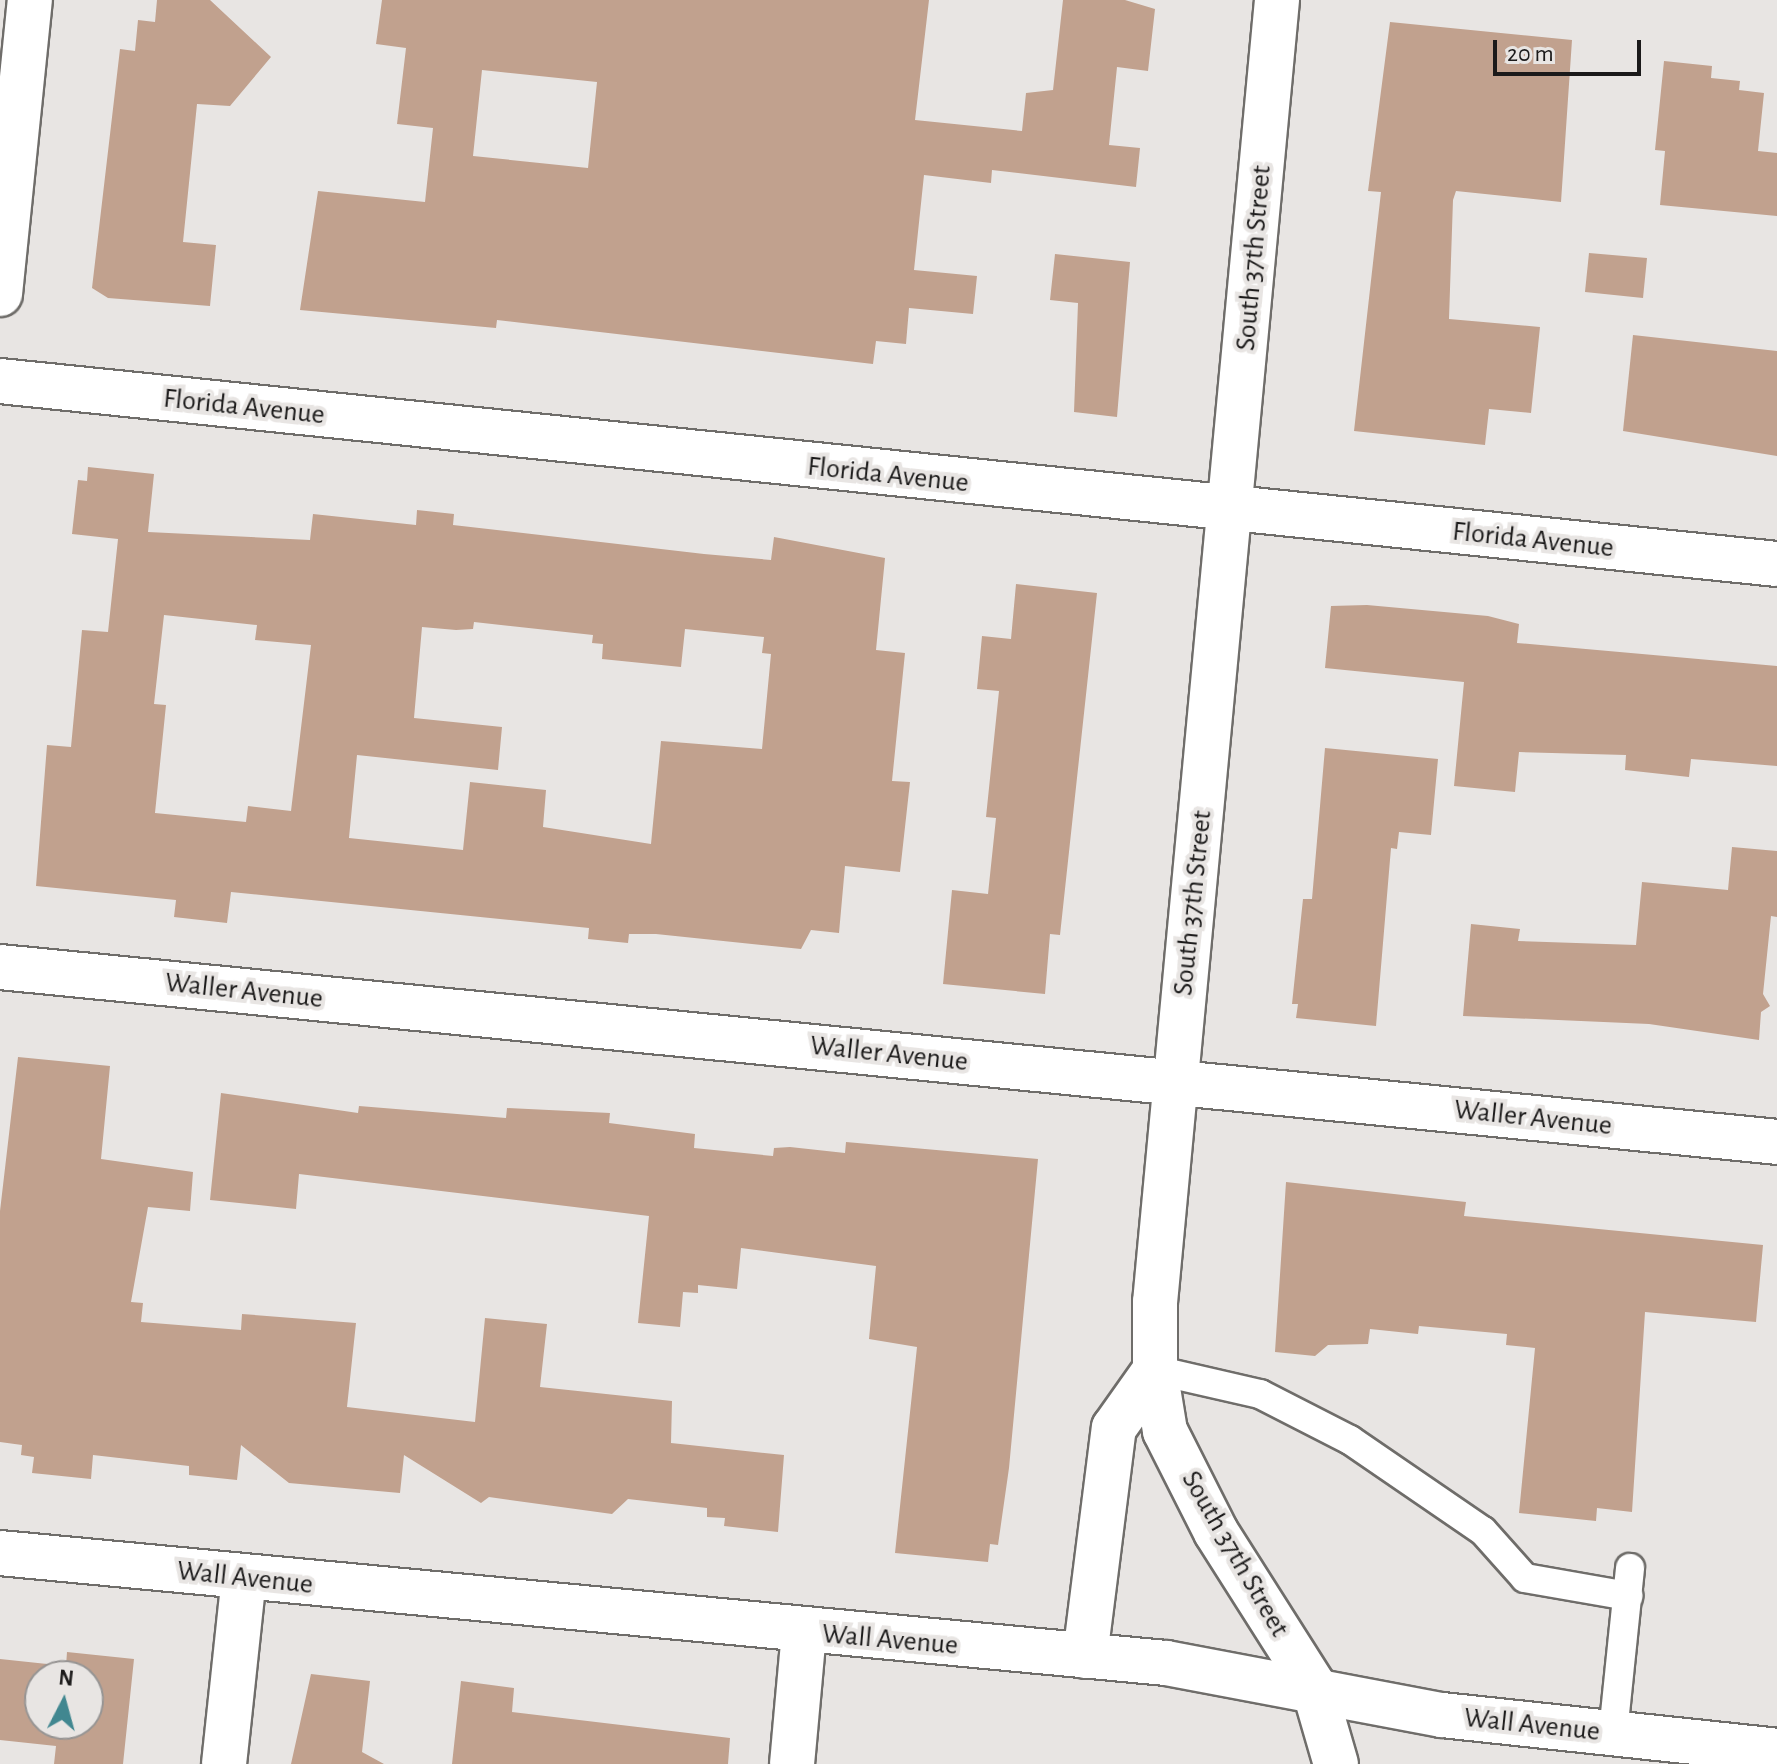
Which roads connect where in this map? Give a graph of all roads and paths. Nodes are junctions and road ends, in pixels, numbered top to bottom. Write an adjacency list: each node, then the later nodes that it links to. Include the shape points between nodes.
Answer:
1 (30, 0): 3 (street)
2 (1277, 0): 5 (street, South 37th Street)
3 (0, 294)
4 (0, 381): 5 (street, Florida Avenue)
5 (1232, 511): 6 (street, Florida Avenue); 8 (street, South 37th Street)
6 (1777, 564)
7 (0, 967): 8 (street, Waller Avenue)
8 (1175, 1082): 9 (street, Waller Avenue); 10 (street, South 37th Street)
9 (1777, 1142)
10 (1155, 1370): 14 (lane, via 1260,1394 1350,1440 1483,1531 1525,1578); 16 (street, via 1114,1428); 17 (street, South 37th Street, via 1165,1431 1184,1469)
11 (0, 1553): 13 (street, Wall Avenue)
12 (1630, 1568): 14 (lane)
13 (244, 1578): 15 (street, Wall Avenue); 20 (street)
14 (1628, 1596): 18 (lane)
15 (804, 1633): 16 (street, Wall Avenue); 21 (street)
16 (1085, 1656): 17 (street, Wall Avenue)
17 (1313, 1685): 18 (street, Wall Avenue, via 1442,1715); 22 (street, South 37th Street)
18 (1613, 1733): 19 (street, Wall Avenue)
19 (1777, 1751)
20 (224, 1764)
21 (792, 1764)
22 (1336, 1764)

